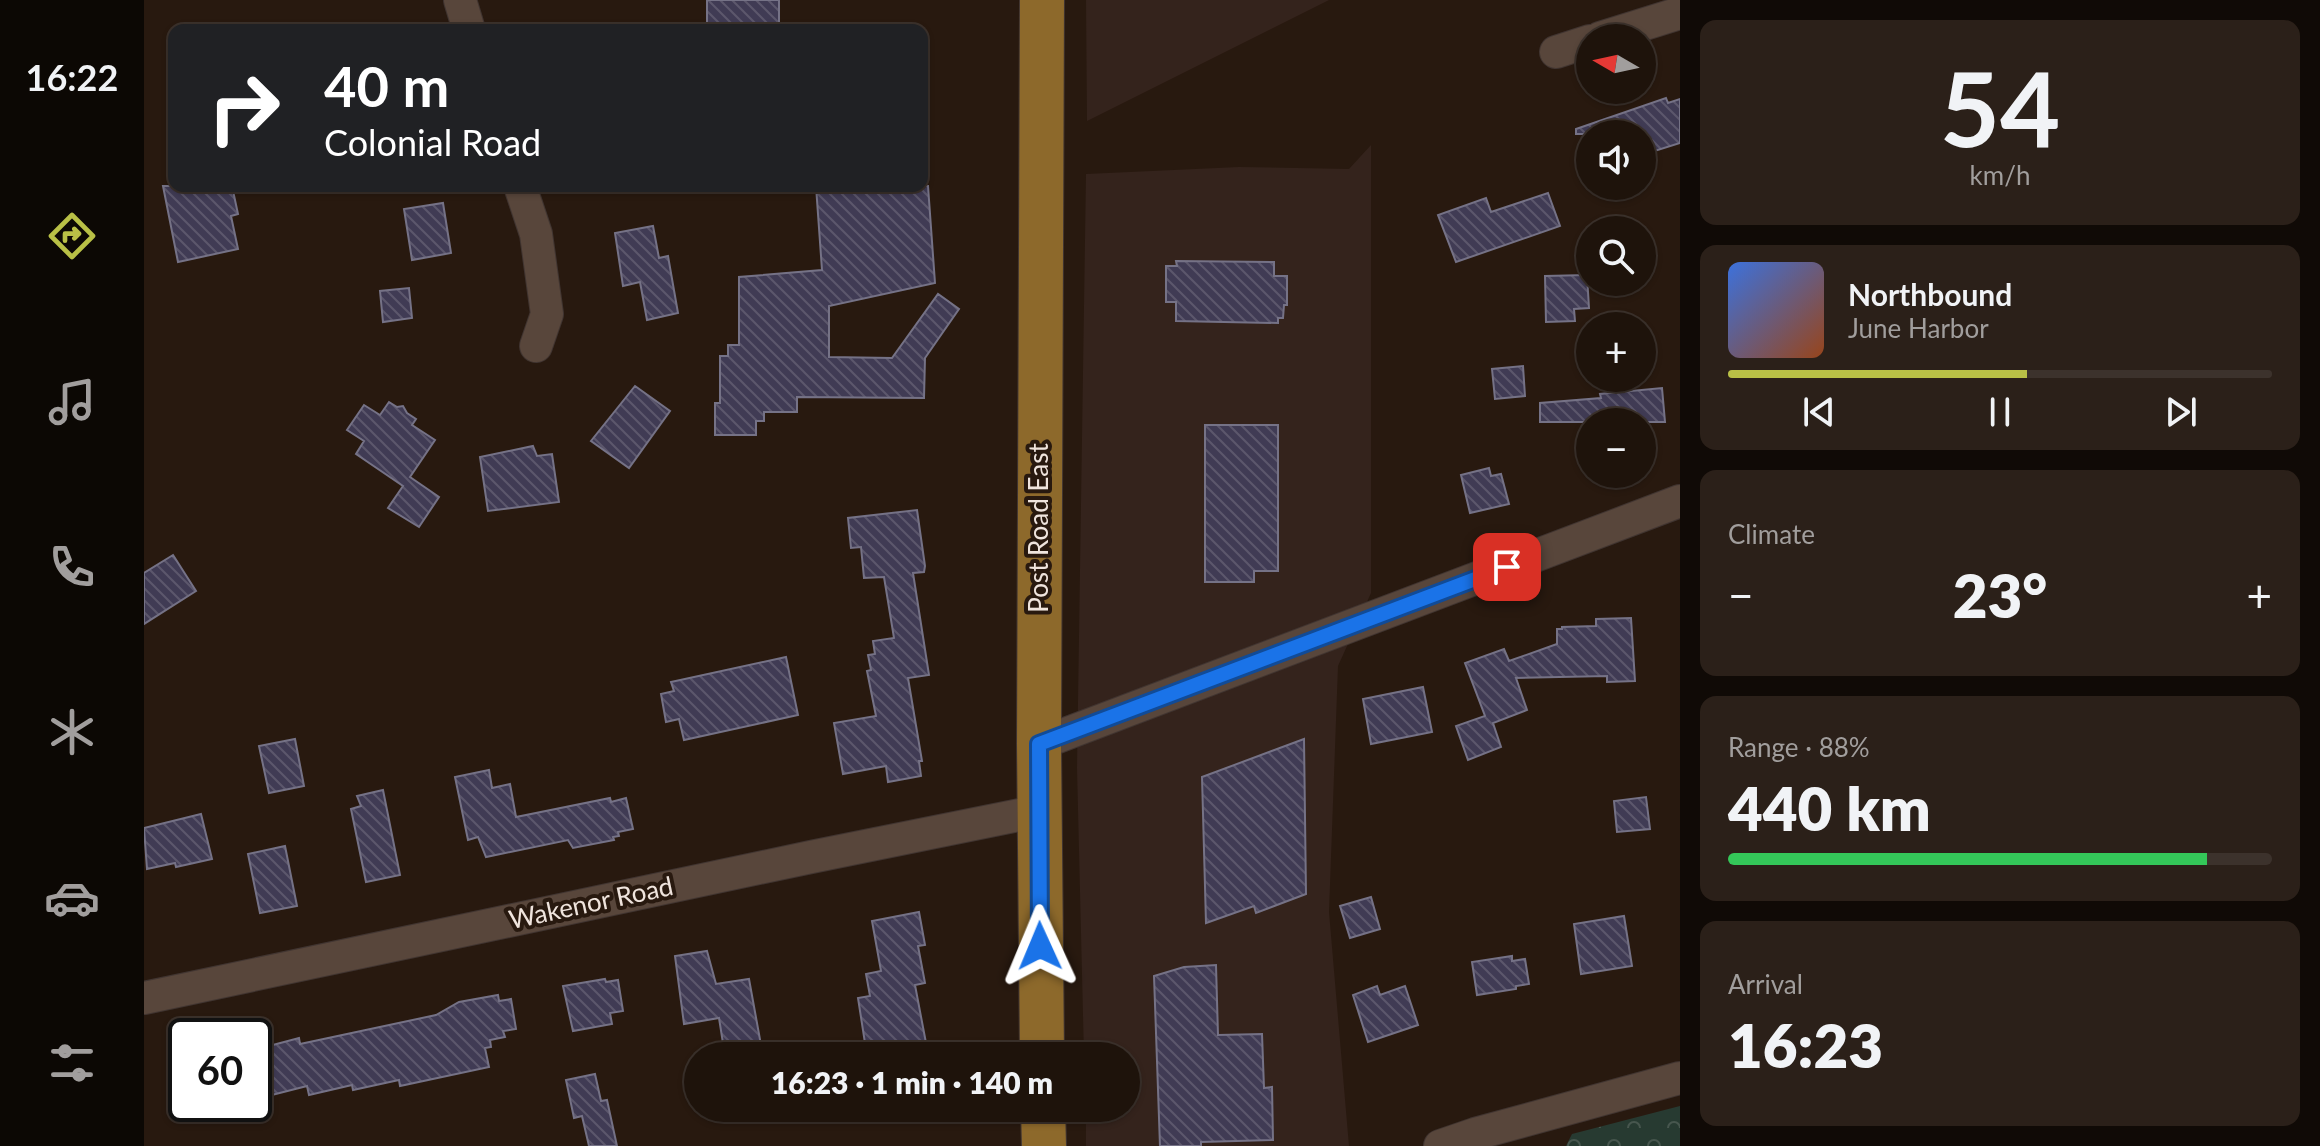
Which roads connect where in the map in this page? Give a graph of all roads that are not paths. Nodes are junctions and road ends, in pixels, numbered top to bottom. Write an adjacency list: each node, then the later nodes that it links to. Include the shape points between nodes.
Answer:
1 (460, 0): 4 (street)
2 (1042, 0): 11 (main road, Post Road East)
3 (1680, 13): 5 (street)
4 (467, 24)
5 (1645, 24)
6 (1576, 46): 7 (street)
7 (1556, 52)
8 (522, 192): 9 (street, via 536,234 547,314)
9 (536, 346)
10 (1680, 501): 11 (street)
11 (1039, 744): 12 (main road, Post Road East)
12 (1039, 811): 13 (street, Wakenor Road); 14 (main road, Post Road East)
13 (144, 998)
14 (1042, 1042)
15 (1680, 1078): 18 (street)
16 (1043, 1122): 17 (main road)
17 (1044, 1146)
18 (1440, 1146)

